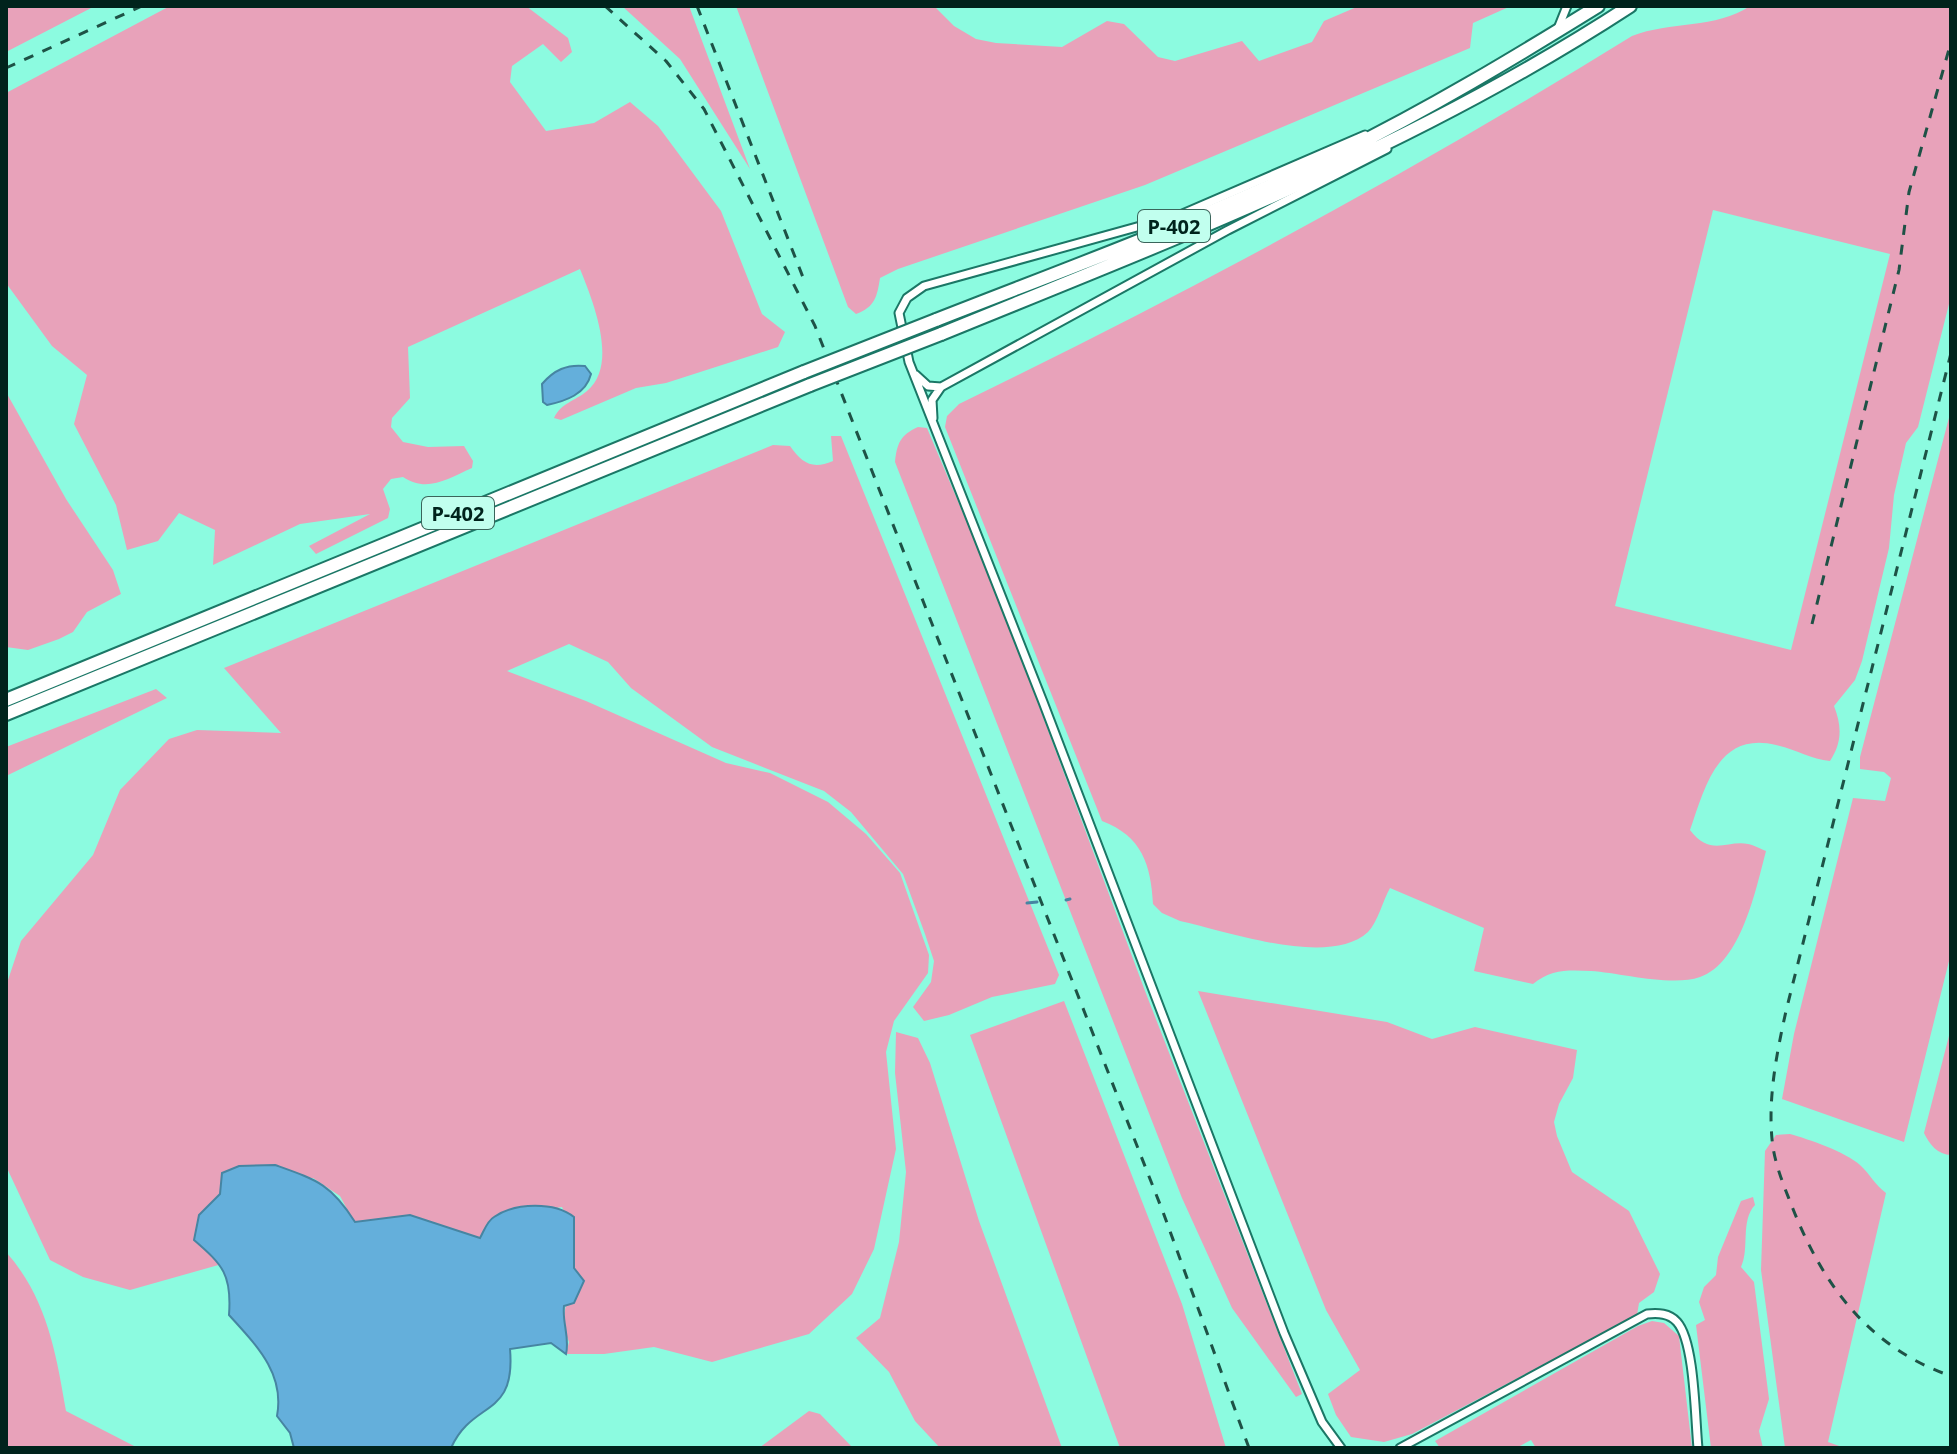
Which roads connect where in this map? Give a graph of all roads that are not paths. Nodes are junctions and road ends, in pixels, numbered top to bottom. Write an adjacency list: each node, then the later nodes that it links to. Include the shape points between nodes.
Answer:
1 (1567, 6): 4 (street)
2 (1598, 6): 4 (main road, Р-402)
3 (1630, 6): 6 (main road, Р-402)
4 (1553, 35): 5 (main road, Р-402)
5 (1406, 118): 7 (street, via 1180,215 924,286 907,298 899,313); 10 (main road, Р-402, bridge, via 1198,216)
6 (1413, 134): 8 (street); 11 (main road, Р-402, bridge, via 1218,222)
7 (909, 362): 8 (street, via 924,383); 9 (street)
8 (941, 387): 9 (street, via 931,406)
9 (942, 447): 12 (street, via 1284,1333 1322,1422)
10 (6, 700)
11 (6, 714)
12 (1341, 1448)
13 (1400, 1448): 14 (street, via 1656,1313 1675,1320 1687,1343)
14 (1698, 1448)

